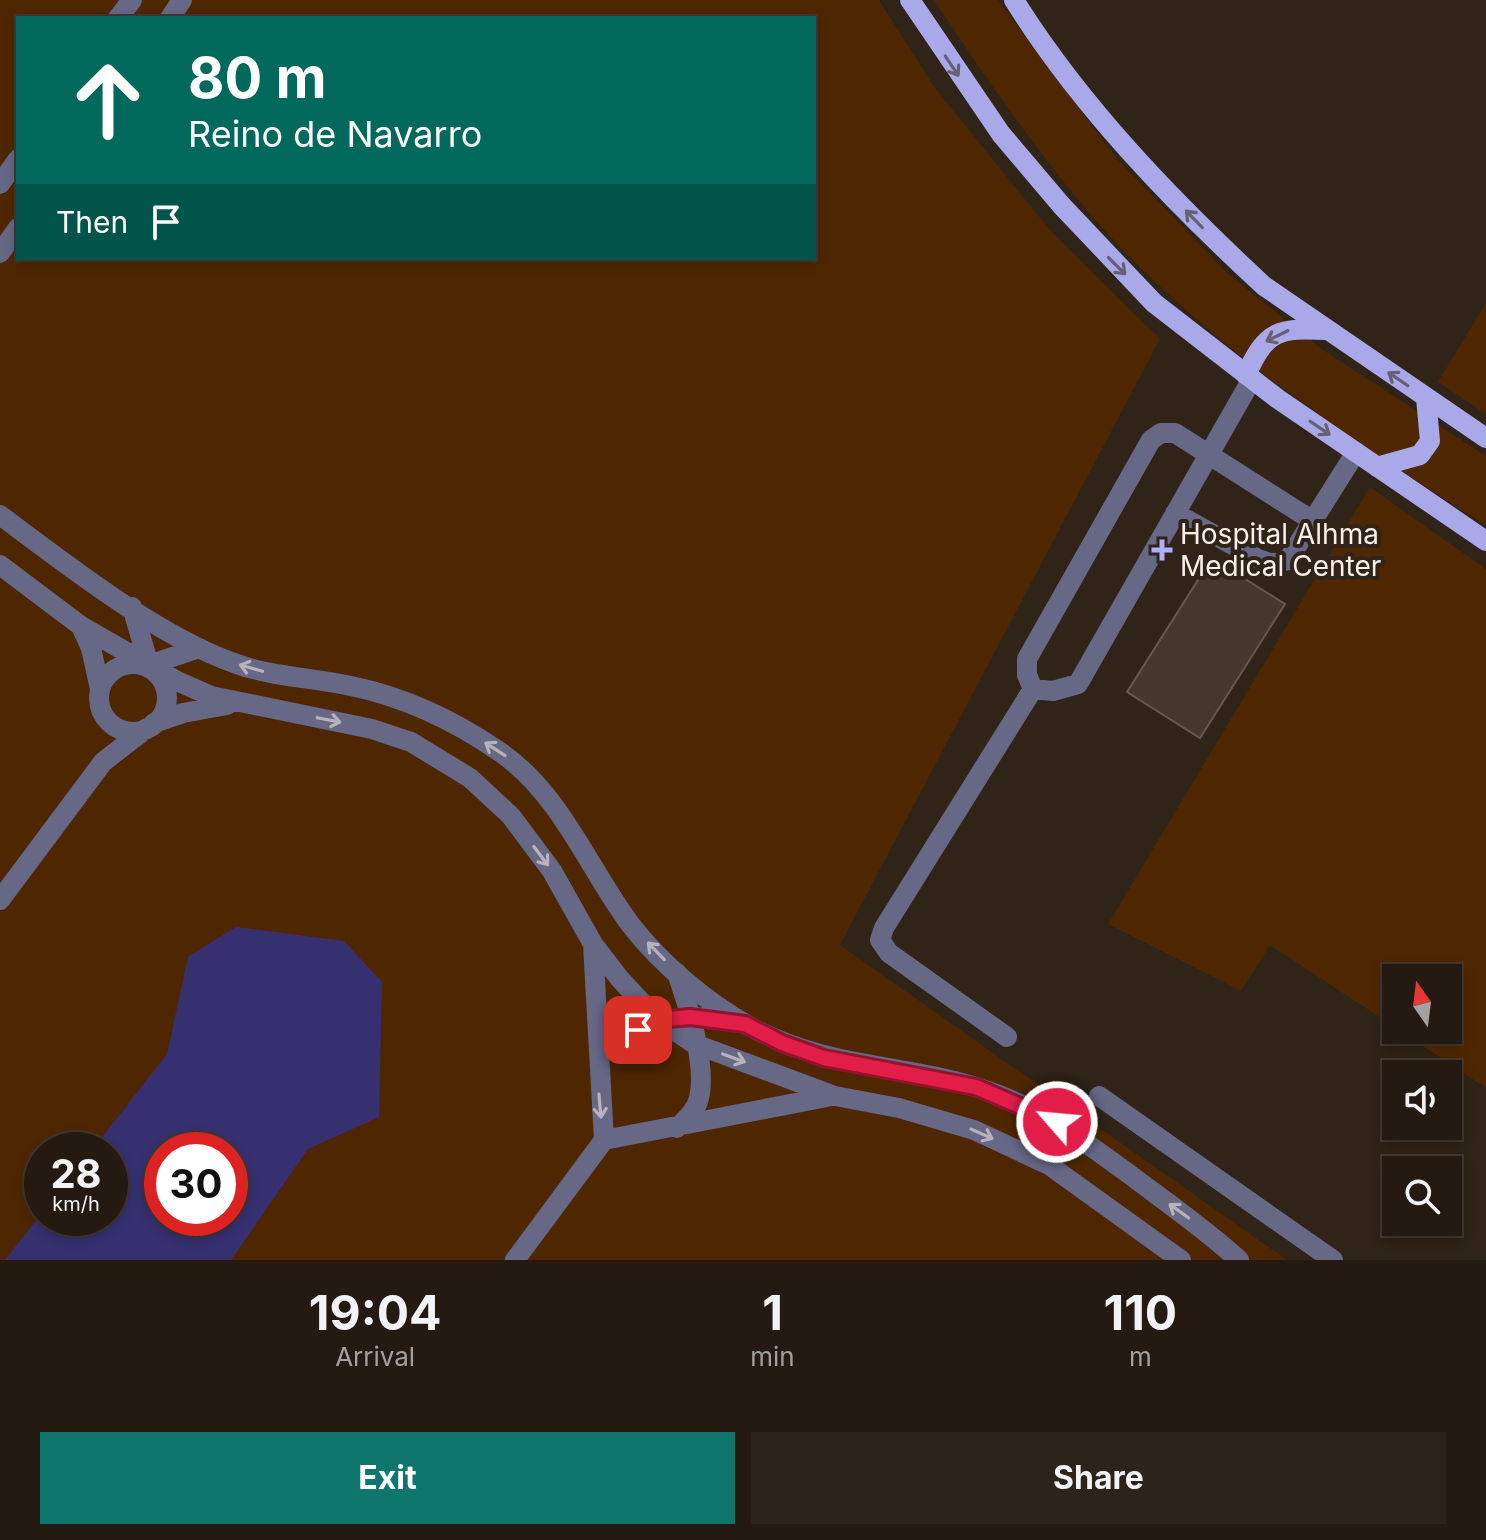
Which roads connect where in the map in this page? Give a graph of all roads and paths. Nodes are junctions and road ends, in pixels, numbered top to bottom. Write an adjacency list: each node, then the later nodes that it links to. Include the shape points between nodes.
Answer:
1 (132, 0): 4 (street)
2 (910, 0): 10 (main road, one-way to 10, via 993,123 1056,200 1154,303)
3 (1014, 0): 9 (main road, one-way to 3, via 1264,286 1132,154)
4 (120, 16)
5 (16, 162): 6 (street)
6 (0, 184)
7 (16, 231): 8 (street)
8 (0, 253)
9 (1327, 330): 10 (main road, one-way to 10, via 1274,334 1259,346); 11 (main road, one-way to 9)
10 (1249, 377): 13 (main road, one-way to 13); 14 (street)
11 (1426, 398): 12 (main road); 15 (main road, via 1430,441 1420,455)
12 (1486, 438)
13 (1356, 452): 15 (main road); 18 (street)
14 (1208, 454): 16 (street); 18 (street); 26 (street, via 1175,433 1151,440 1027,659)
15 (1377, 467): 19 (main road)
16 (1175, 513): 18 (street, via 1273,564 1288,560); 26 (street, via 1078,684 1053,691)
17 (0, 515): 21 (street)
18 (1313, 521)
19 (1486, 541)
20 (0, 565): 22 (street)
21 (132, 607): 23 (street); 24 (street)
22 (81, 626): 24 (street); 25 (street)
23 (199, 648): 24 (street); 33 (street, one-way to 23, via 632,926 540,786 495,749 420,707 389,696 274,675)
24 (148, 667): 25 (street, via 115,669); 27 (street); 29 (street, via 165,686 167,702)
25 (100, 689): 28 (street)
26 (1033, 689): 37 (street, via 880,940 889,953)
27 (241, 704): 29 (street, via 210,706); 32 (street, one-way to 32, via 372,729 411,742 470,778 511,816 544,860)
28 (103, 714): 29 (street, via 122,730); 30 (street, via 109,737)
29 (150, 726): 30 (street)
30 (103, 762): 31 (street)
31 (0, 900)
32 (593, 944): 35 (street); 39 (street)
33 (677, 973): 34 (street); 36 (street)
34 (690, 1017): 35 (street); 36 (street); 38 (street)
35 (658, 1020): 38 (street); 39 (street)
36 (745, 1024): 46 (street, one-way to 36, via 1057,1122 1026,1105 976,1087 824,1058)
37 (1007, 1037)
38 (695, 1044): 40 (street, one-way to 40); 42 (street, via 699,1099)
39 (599, 1051): 43 (street, one-way to 43)
40 (835, 1096): 42 (street); 45 (street, one-way to 45, via 974,1130 1049,1165)
41 (1099, 1096): 47 (street)
42 (677, 1128): 43 (street)
43 (604, 1140): 44 (street)
44 (515, 1260)
45 (1181, 1260)
46 (1239, 1260)
47 (1333, 1260)

